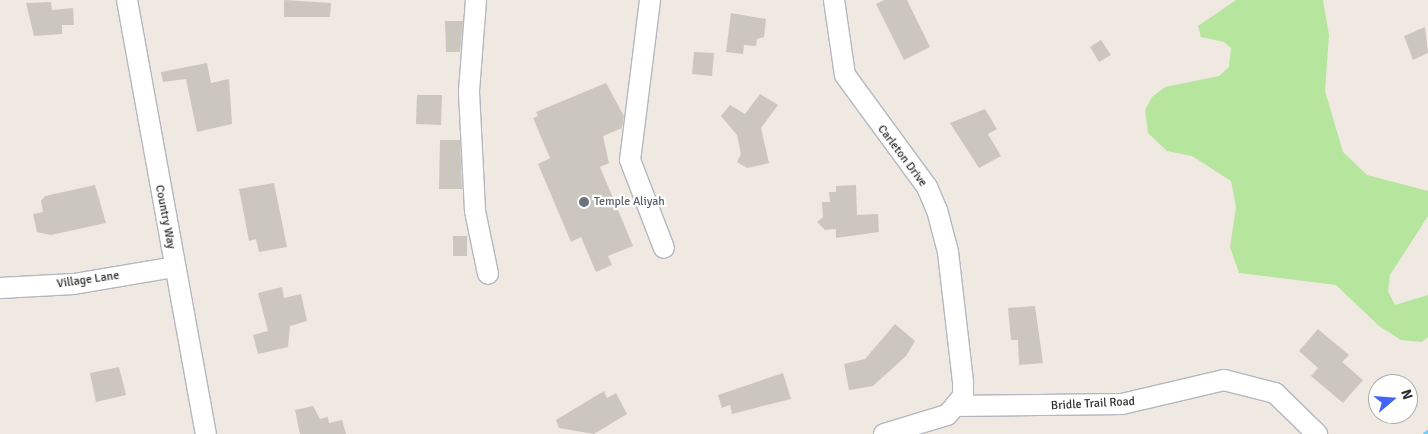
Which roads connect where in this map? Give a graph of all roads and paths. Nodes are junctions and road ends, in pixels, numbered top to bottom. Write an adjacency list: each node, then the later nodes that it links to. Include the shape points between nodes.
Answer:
1 (127, 0): 6 (street, Country Way)
2 (476, 0): 7 (street, via 469,92 475,211)
3 (650, 0): 5 (street, via 630,160)
4 (834, 0): 9 (street, Carleton Drive, via 845,75 927,187 937,210 948,252 963,382 963,396)
5 (664, 248)
6 (175, 267): 8 (street, Village Lane, via 74,284); 10 (street, Country Way)
7 (488, 274)
8 (0, 288)
9 (955, 406): 11 (street, via 947,415); 12 (street, Bridle Trail Road, via 1122,404 1210,383 1239,381 1275,393)
10 (206, 434)
11 (884, 434)
12 (1317, 434)

